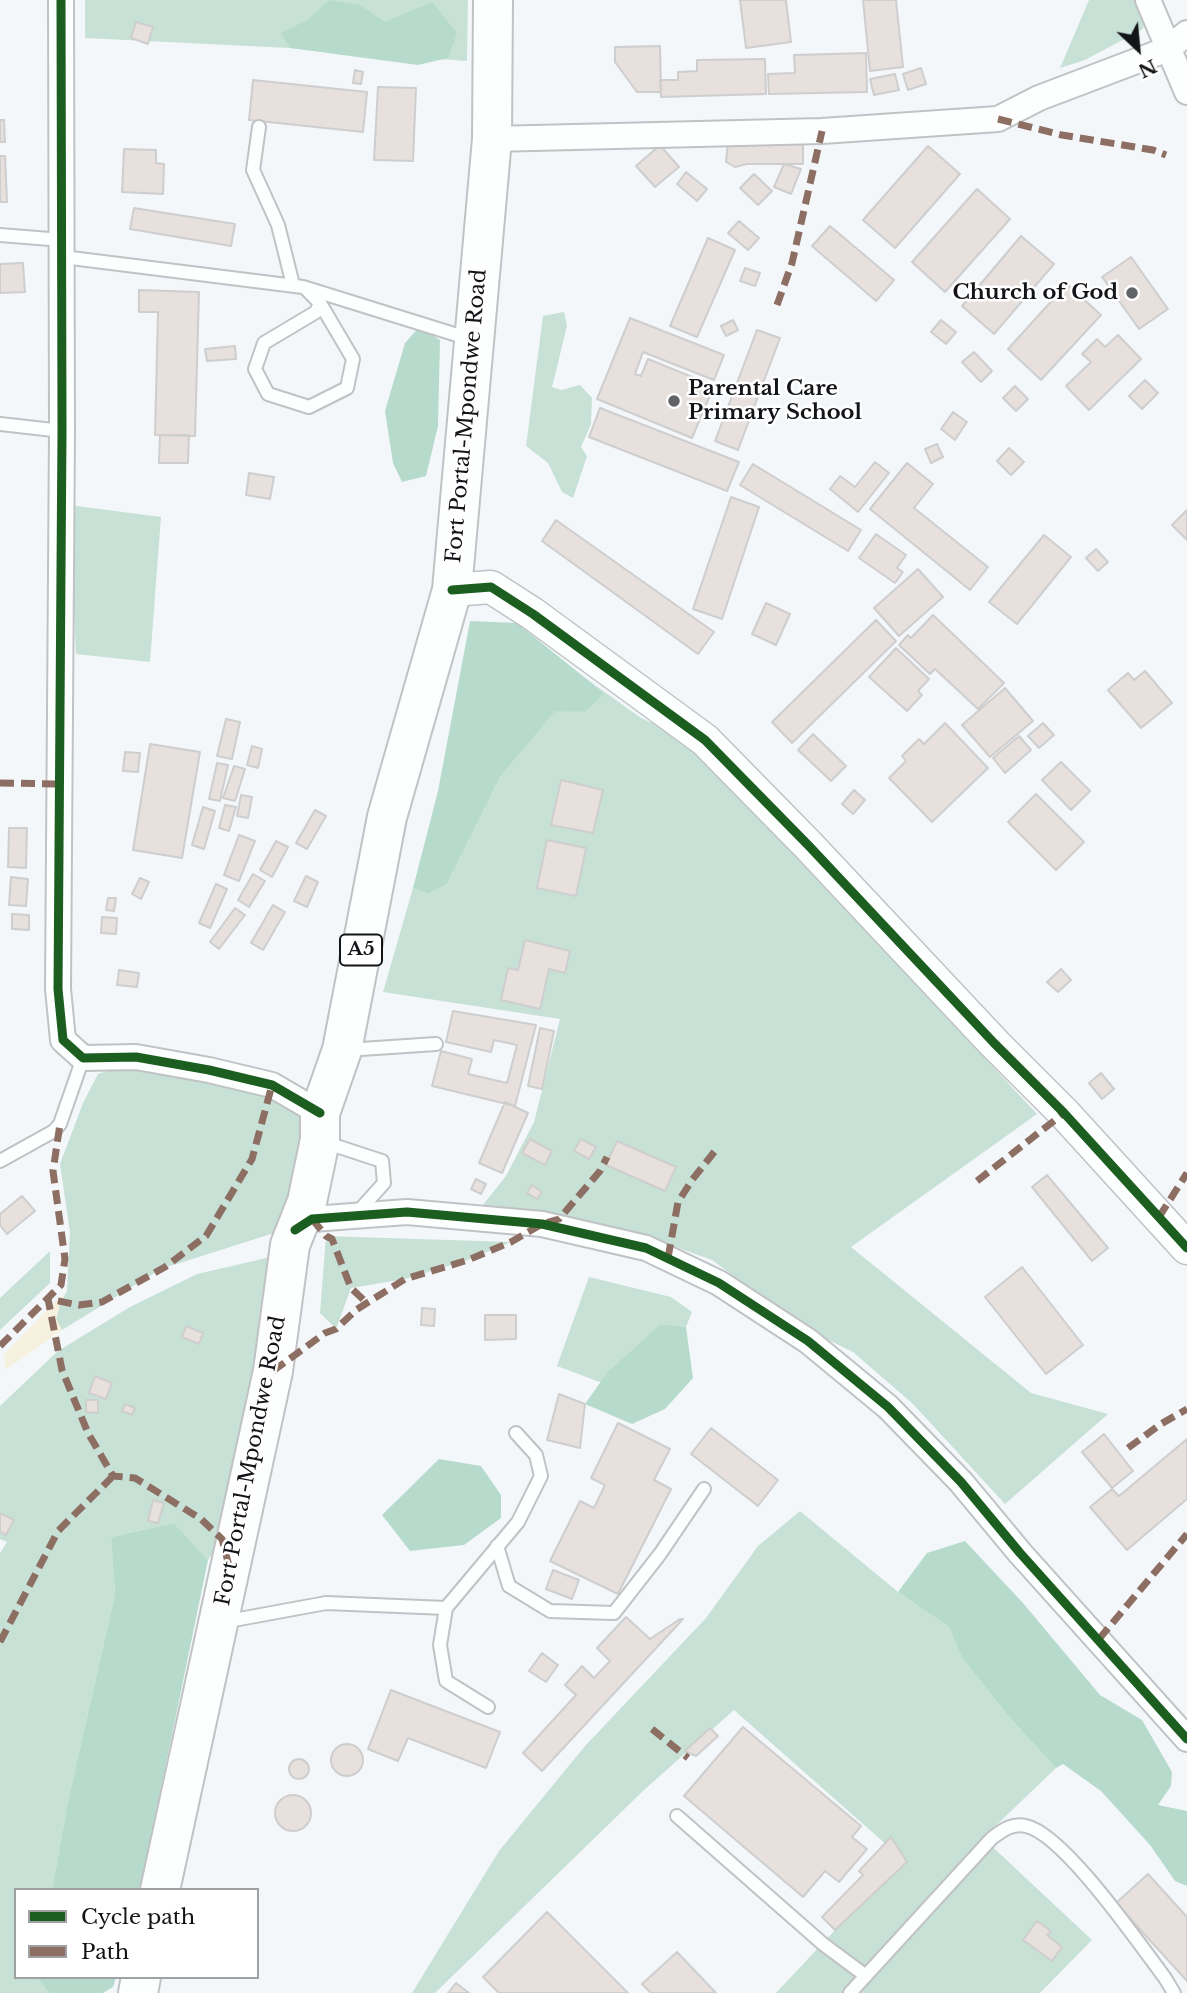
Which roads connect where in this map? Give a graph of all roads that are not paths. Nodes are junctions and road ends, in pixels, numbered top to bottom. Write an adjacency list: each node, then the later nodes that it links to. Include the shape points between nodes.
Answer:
1 (61, 0): 9 (street)
2 (493, 0): 7 (highway, Fort Portal-Mpondwe Road / A5)
3 (1149, 0): 4 (street)
4 (1178, 41): 5 (street); 7 (street, via 998,119 822,131)
5 (1187, 92)
6 (259, 127): 10 (lane, via 253,170)
7 (492, 139): 12 (highway, Fort Portal-Mpondwe Road / A5)
8 (0, 234): 9 (lane)
9 (63, 249): 10 (lane); 14 (street)
10 (298, 286): 11 (lane); 12 (lane)
11 (320, 303): 11 (lane, via 353,359 347,388 309,407 268,394 255,369 264,343 316,313)
12 (474, 340): 15 (highway, Fort Portal-Mpondwe Road / A5)
13 (0, 424): 14 (lane)
14 (62, 431): 18 (street, via 58,989 63,1040)
15 (452, 590): 17 (highway, Fort Portal-Mpondwe Road / A5, via 387,817); 23 (street, via 491,587 705,740 1064,1113)
16 (436, 1044): 17 (lane)
17 (342, 1050): 19 (highway, Fort Portal-Mpondwe Road / A5)
18 (83, 1058): 19 (street, via 136,1057 272,1085); 20 (lane, via 61,1124)
19 (320, 1127): 21 (lane, via 382,1161 384,1183); 22 (highway, Fort Portal-Mpondwe Road / A5, via 307,1202)
20 (0, 1161)
21 (353, 1216): 22 (street, via 312,1219); 30 (street, via 407,1212 542,1224 646,1248 719,1283 808,1341 888,1408 961,1482)
22 (295, 1230): 28 (highway, Fort Portal-Mpondwe Road / A5, via 273,1371)
23 (1187, 1248)
24 (516, 1433): 26 (lane, via 536,1455 541,1476 518,1522)
25 (704, 1489): 26 (lane, via 614,1612 550,1611 509,1586)
26 (497, 1546): 27 (lane)
27 (446, 1608): 28 (lane, via 326,1603); 29 (lane, via 440,1645 446,1681)
28 (219, 1623): 32 (highway, Fort Portal-Mpondwe Road / A5)
29 (488, 1707)
30 (1187, 1739)
31 (677, 1816): 33 (lane, via 822,1944)
32 (160, 1888)
33 (866, 1976): 34 (lane); 35 (lane, via 992,1838 1010,1826 1023,1826 1055,1843 1089,1880)
34 (850, 1993)
35 (1174, 1993)

